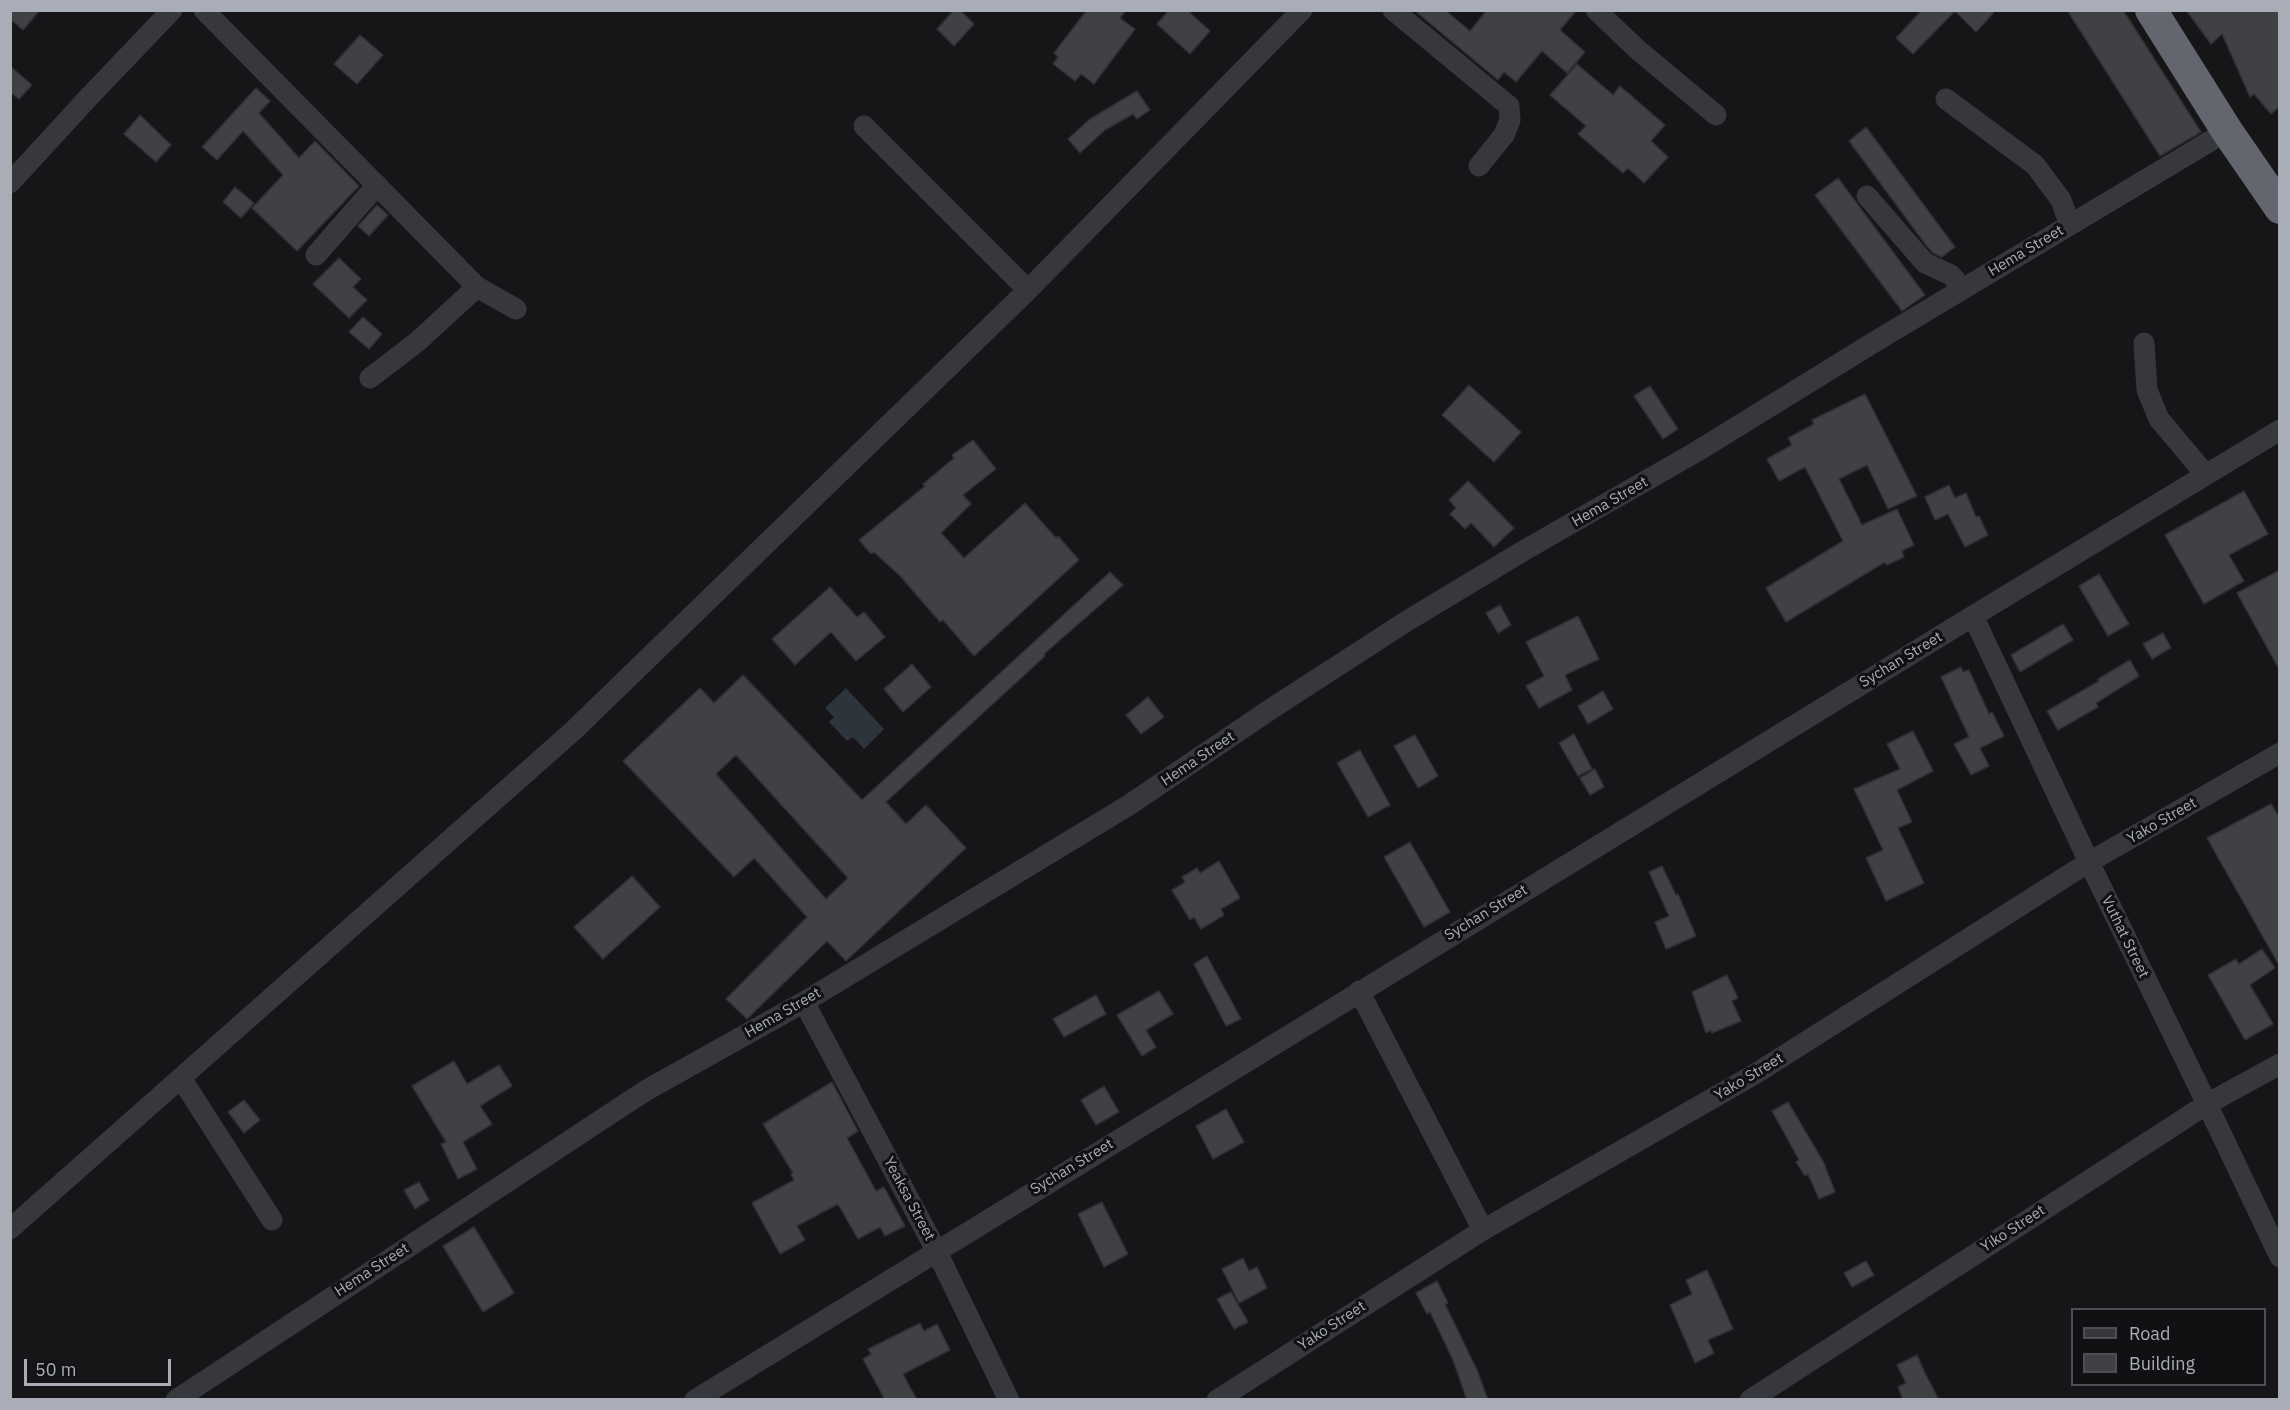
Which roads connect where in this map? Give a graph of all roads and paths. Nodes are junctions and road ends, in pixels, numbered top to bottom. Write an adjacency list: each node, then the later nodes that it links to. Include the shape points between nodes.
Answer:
1 (172, 10): 12 (street)
2 (204, 10): 13 (street)
3 (1302, 10): 20 (street)
4 (1393, 10): 11 (street, via 1509,106 1510,120 1504,135)
5 (1596, 10): 8 (street)
6 (2151, 10): 10 (highway)
7 (1946, 99): 16 (street, via 2035,165 2061,200)
8 (1716, 115)
9 (864, 126): 20 (street)
10 (2228, 131): 15 (highway); 16 (street, Hema Street)
11 (1479, 166)
12 (10, 183)
13 (377, 185): 17 (street); 18 (street)
14 (1867, 196): 19 (street, via 1925,263 1951,275)
15 (2280, 208)
16 (2070, 225): 19 (street, Hema Street)
17 (316, 255)
18 (477, 287): 21 (street); 23 (street, via 417,342)
19 (1963, 289): 30 (street, Hema Street, via 1735,429 1407,621 1129,805)
20 (1028, 290): 32 (street, via 573,731)
21 (516, 309)
22 (2144, 343): 25 (street, via 2147,390 2159,419)
23 (370, 378)
24 (2280, 430): 25 (street, Sychan Street)
25 (2206, 474): 26 (street, Sychan Street)
26 (1973, 616): 28 (street, Vuthat Street); 29 (street, Sychan Street)
27 (2280, 753): 28 (street, Yako Street)
28 (2089, 862): 33 (street, Vuthat Street); 36 (street, Yako Street, via 1755,1074)
29 (1359, 991): 36 (street); 37 (street, Sychan Street)
30 (804, 1002): 37 (street, Yeaksa Street); 39 (street, Hema Street, via 645,1091)
31 (2280, 1064): 33 (street, Yiko Street)
32 (181, 1078): 34 (street); 35 (street)
33 (2207, 1104): 38 (street, Vuthat Street); 43 (street, Yiko Street)
34 (272, 1220)
35 (10, 1229)
36 (1483, 1230): 42 (street, Yako Street)
37 (936, 1250): 40 (street, Sychan Street); 41 (street, Yeaksa Street)
38 (2280, 1257)
39 (176, 1400)
40 (695, 1400)
41 (1009, 1400)
42 (1217, 1400)
43 (1750, 1400)

